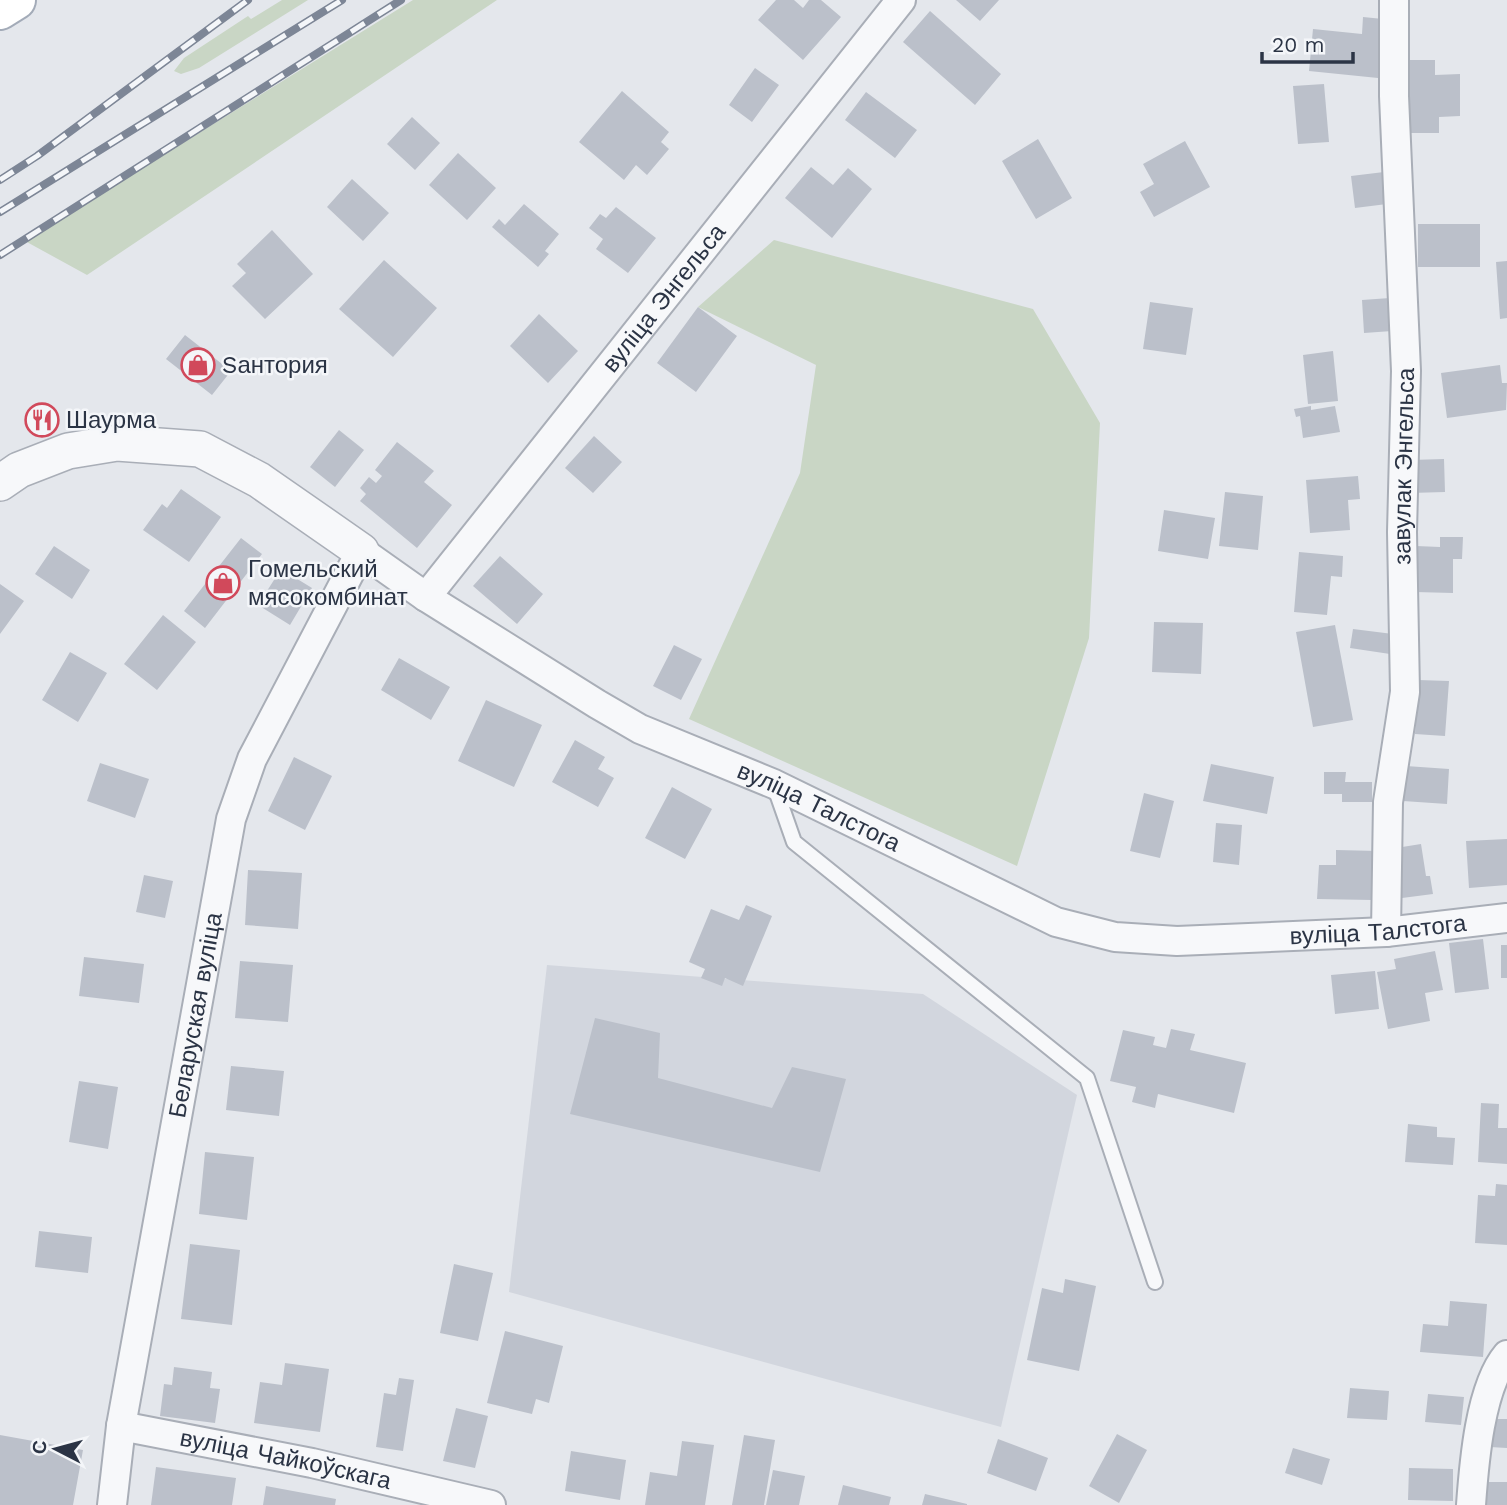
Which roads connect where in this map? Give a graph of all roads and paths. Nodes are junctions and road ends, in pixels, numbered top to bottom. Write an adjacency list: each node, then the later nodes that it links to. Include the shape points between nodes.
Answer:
1 (16, 0): 4 (main road)
2 (901, 0): 7 (street, вуліца Энгельса)
3 (1394, 0): 10 (street, завулак Энгельса, via 1406,371 1402,531 1405,692 1388,802)
4 (0, 10)
5 (0, 483): 6 (street, вуліца Талстога, via 19,470 68,451 117,443 200,449 259,480)
6 (361, 551): 7 (street, вуліца Талстога); 13 (street, Беларуская вуліца, via 252,759 231,819)
7 (426, 597): 8 (street, вуліца Талстога, via 640,729)
8 (774, 784): 10 (street, вуліца Талстога, via 1056,922 1115,937 1177,941); 11 (lane, via 794,842 1087,1078)
9 (1507, 918): 10 (street, вуліца Талстога)
10 (1386, 932)
11 (1155, 1282)
12 (1507, 1355): 16 (street, via 1489,1385)
13 (121, 1426): 14 (street, Беларуская вуліца); 15 (street, вуліца Чайкоўскага, via 312,1463)
14 (112, 1505)
15 (491, 1505)
16 (1471, 1505)

